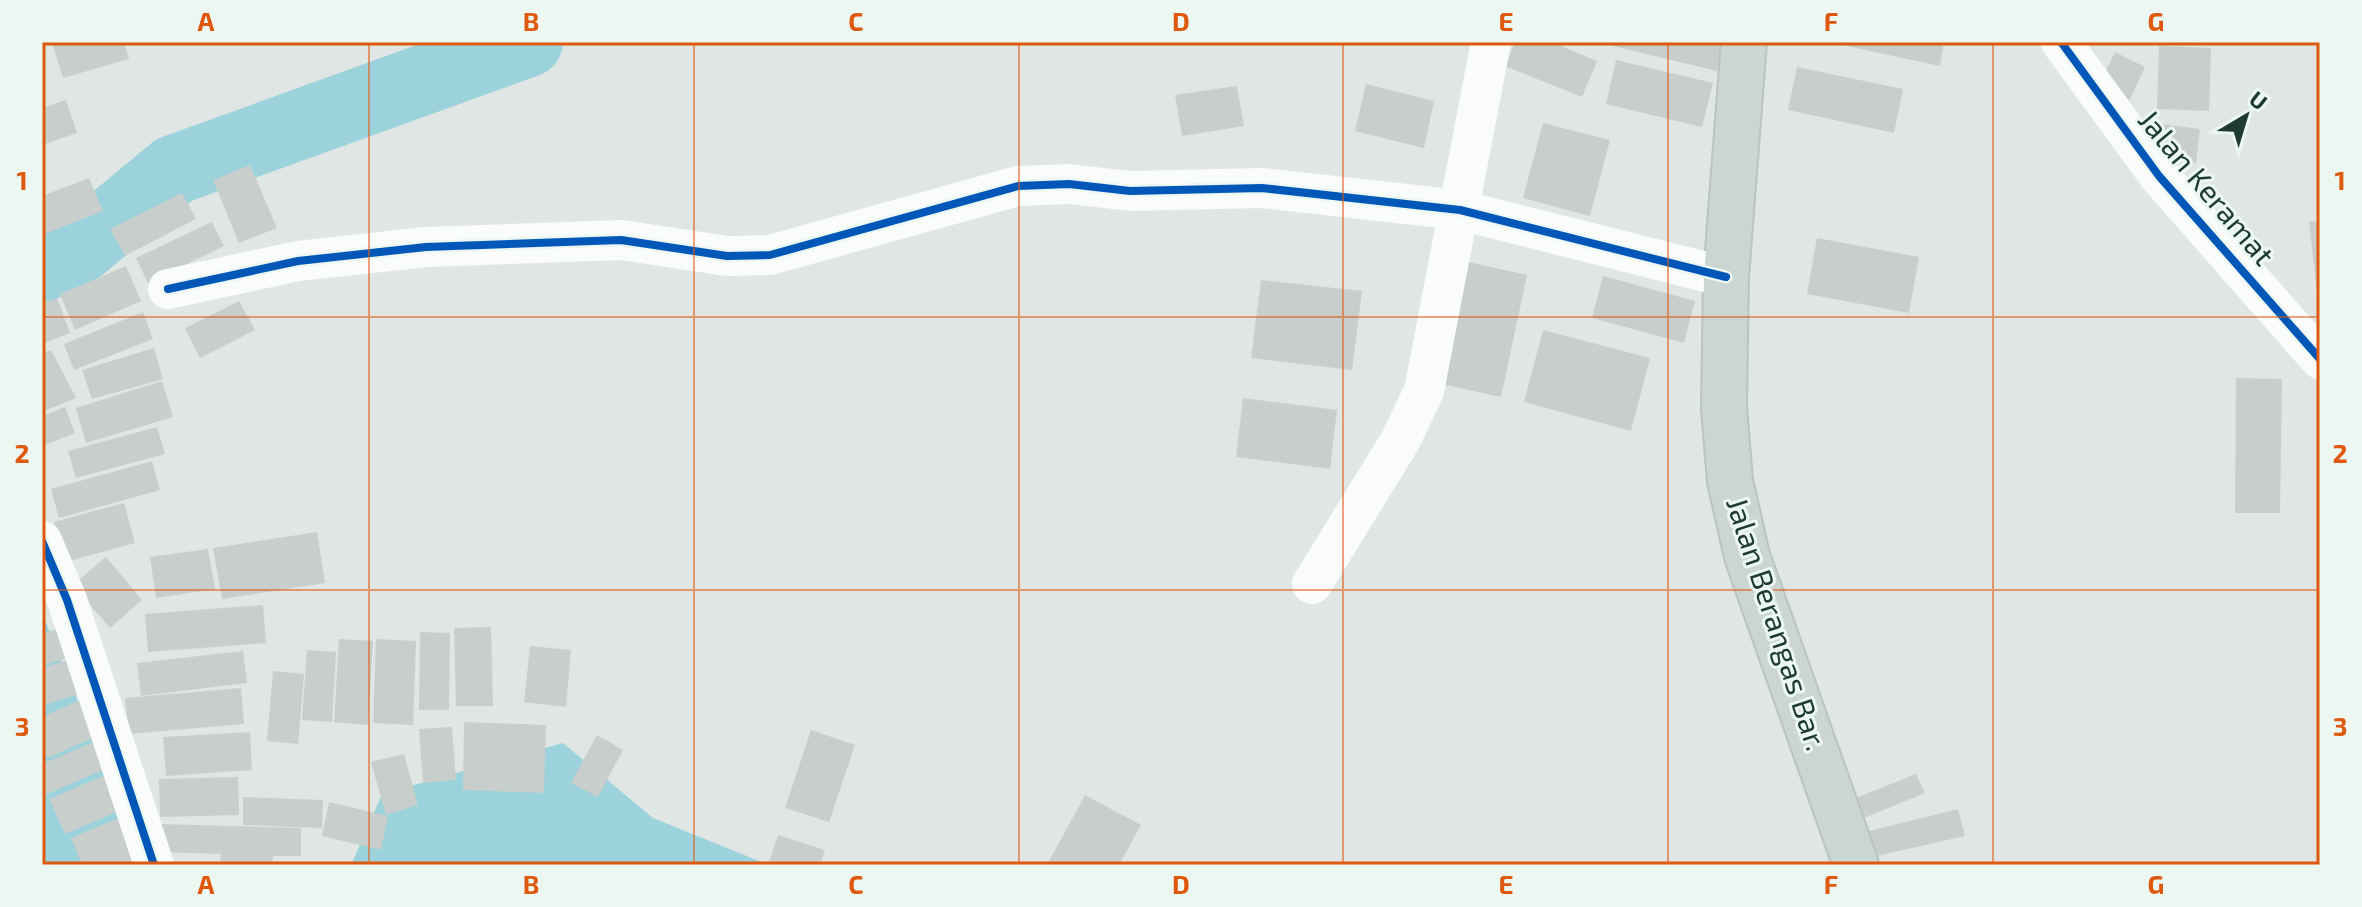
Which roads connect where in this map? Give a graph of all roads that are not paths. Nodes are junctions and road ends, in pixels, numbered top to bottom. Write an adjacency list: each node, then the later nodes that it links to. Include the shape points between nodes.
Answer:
1 (1491, 42): 4 (street)
2 (1744, 42): 5 (main road, Jalan Berangas Bar.)
3 (2061, 42): 7 (street, Jalan Keramat, via 2159,176)
4 (1460, 210): 5 (street); 6 (street, via 1262,188 1130,191 1069,184 1018,186 770,255 727,256 621,240 426,247 298,261); 9 (street, via 1424,391 1400,441)
5 (1726, 277): 11 (main road, Jalan Berangas Bar., via 1724,408 1730,481 1747,556)
6 (168, 289)
7 (2320, 359)
8 (42, 541): 10 (street, via 67,600)
9 (1312, 584)
10 (154, 865)
11 (1856, 865)

